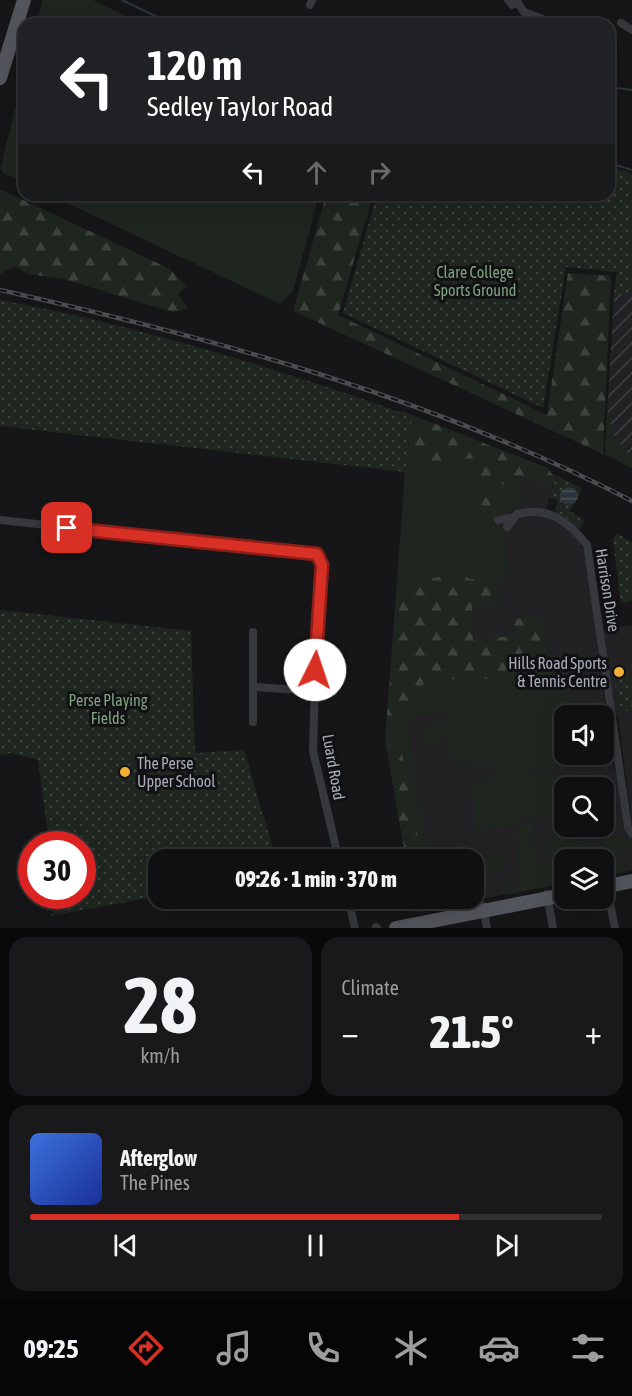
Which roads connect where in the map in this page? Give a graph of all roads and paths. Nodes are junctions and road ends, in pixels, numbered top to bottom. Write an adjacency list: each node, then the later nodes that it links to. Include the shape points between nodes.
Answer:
1 (24, 0): 4 (main road)
2 (508, 0): 3 (street, via 512,5)
3 (518, 1): 5 (street, via 524,12)
4 (18, 18)
5 (540, 18)
6 (18, 20): 9 (main road)
7 (621, 23): 8 (street)
8 (632, 30)
9 (0, 78)
10 (0, 520): 14 (street, Luard Road, via 314,554 321,561)
11 (498, 520): 16 (street, Harrison Drive, via 509,523 530,512 543,512 575,529 587,545)
12 (253, 632): 13 (street)
13 (254, 687): 14 (street); 15 (street)
14 (314, 691): 17 (street, Luard Road, via 313,751)
15 (253, 722)
16 (632, 834)
17 (336, 849)
18 (632, 881): 19 (main road)
19 (614, 883)
20 (548, 896): 21 (main road); 22 (main road); 30 (street)
21 (554, 896)
22 (484, 908)
23 (351, 909): 27 (street)
24 (479, 909): 28 (main road)
25 (483, 909): 29 (street)
26 (611, 909): 31 (street)
27 (356, 928)
28 (396, 928)
29 (487, 928)
30 (553, 928)
31 (615, 928)

